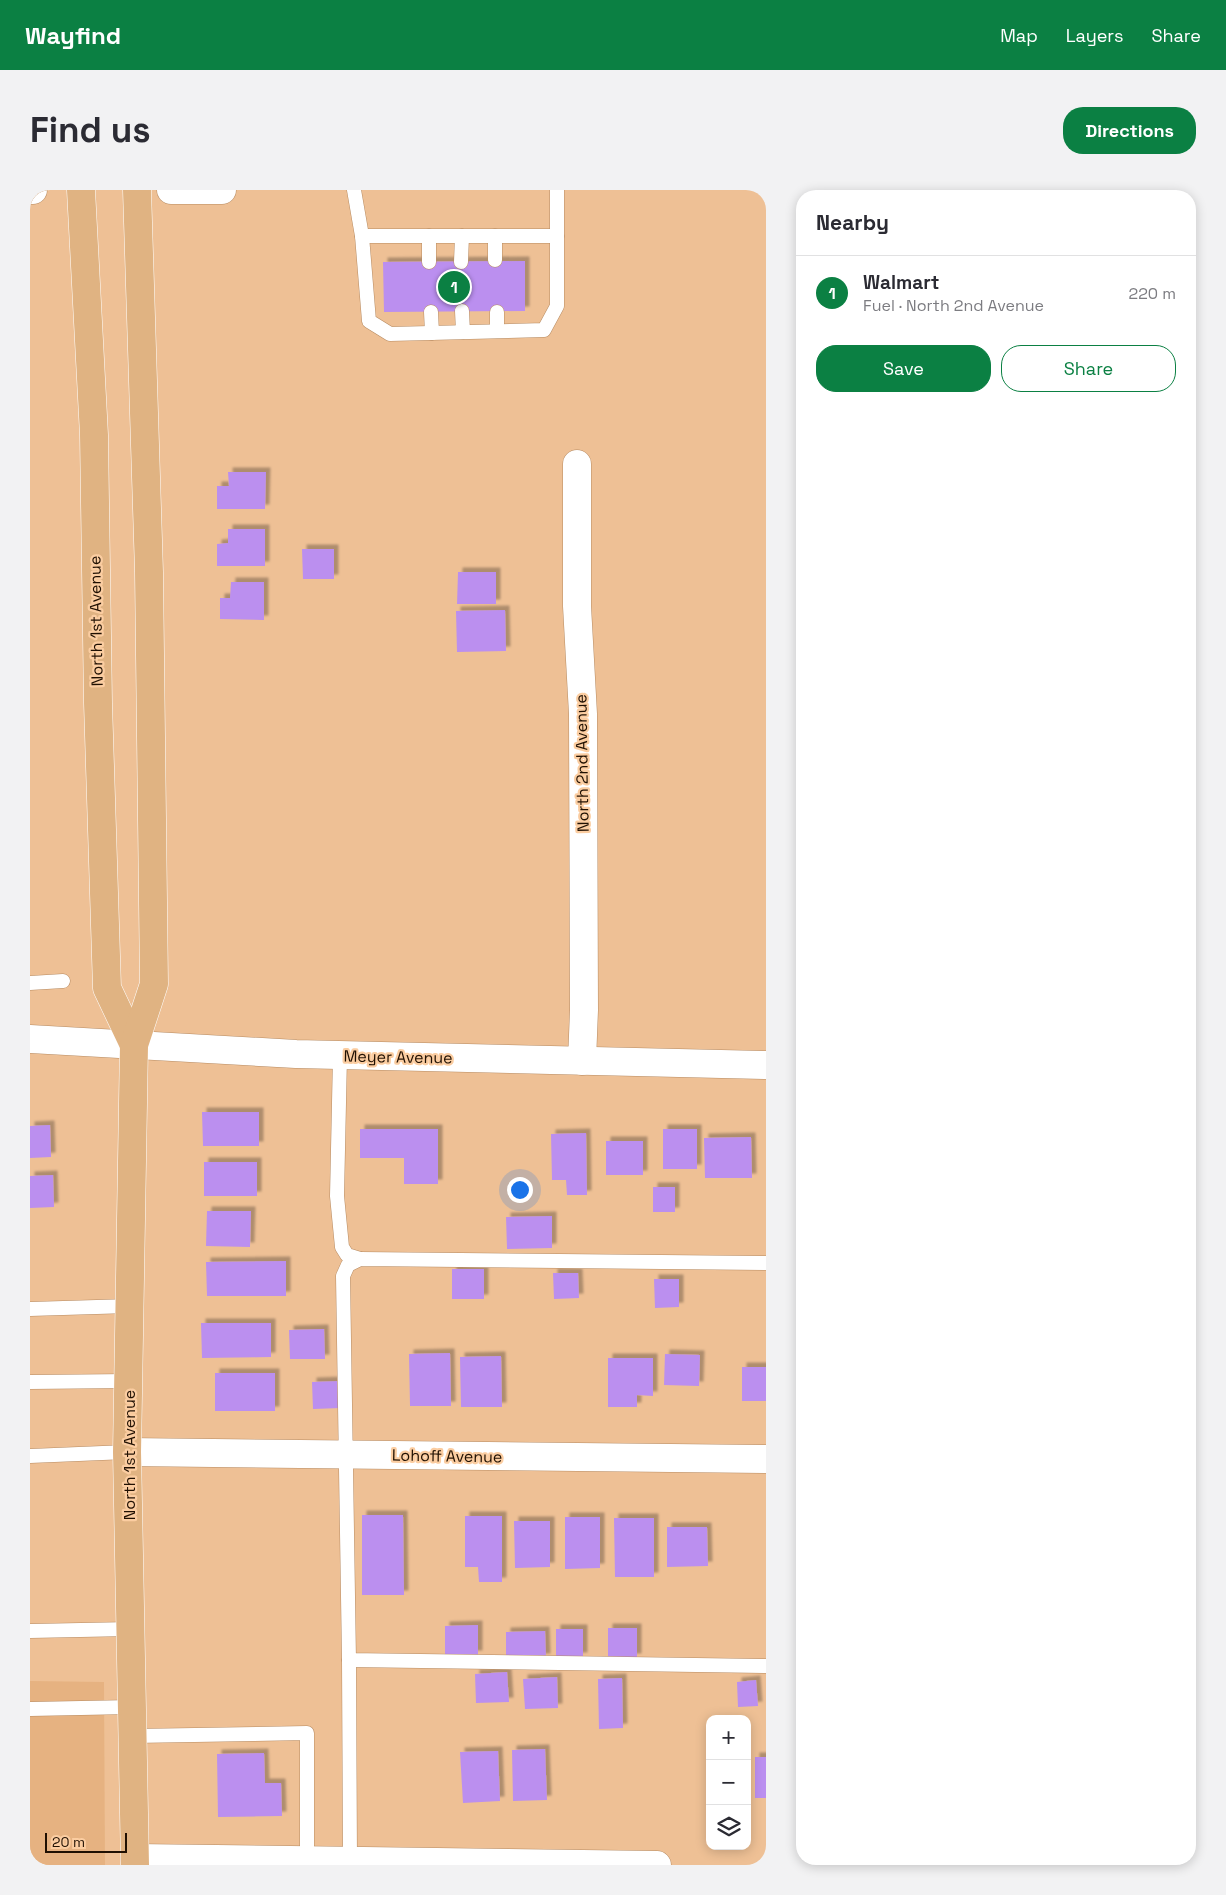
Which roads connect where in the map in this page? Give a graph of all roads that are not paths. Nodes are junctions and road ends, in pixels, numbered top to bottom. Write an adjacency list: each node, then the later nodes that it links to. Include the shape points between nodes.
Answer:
1 (81, 190): 25 (main road, North 1st Avenue, via 94,435 107,988)
2 (137, 190): 25 (main road, North 1st Avenue, via 149,572 154,984)
3 (171, 190): 4 (street)
4 (222, 190)
5 (354, 190): 7 (lane)
6 (557, 190): 11 (lane)
7 (362, 236): 8 (lane); 20 (lane, via 369,321 390,334)
8 (429, 236): 9 (lane); 13 (lane)
9 (462, 236): 10 (lane); 14 (lane)
10 (495, 236): 11 (lane); 12 (lane)
11 (557, 236): 18 (lane, via 557,306 544,330)
12 (495, 260)
13 (429, 262)
14 (461, 262)
15 (462, 311): 19 (lane)
16 (431, 312): 20 (lane)
17 (497, 312): 18 (lane)
18 (497, 331): 19 (lane)
19 (463, 332): 20 (lane)
20 (432, 333)
21 (577, 464): 27 (street, North 2nd Avenue, via 577,606 583,714)
22 (63, 981): 23 (lane)
23 (30, 983)
24 (30, 1039): 25 (street, Meyer Avenue)
25 (134, 1045): 26 (street, Meyer Avenue); 31 (main road, North 1st Avenue)
26 (340, 1056): 27 (street, Meyer Avenue); 29 (lane, via 338,1204 342,1247 347,1255)
27 (582, 1061): 28 (street, Meyer Avenue)
28 (766, 1064)
29 (360, 1259): 30 (lane); 36 (lane, via 348,1265 344,1276)
30 (766, 1263)
31 (130, 1306): 32 (lane); 33 (main road, North 1st Avenue)
32 (30, 1309)
33 (128, 1381): 34 (lane); 35 (main road, North 1st Avenue)
34 (30, 1382)
35 (127, 1452): 36 (street, Lohoff Avenue); 37 (lane); 39 (main road, North 1st Avenue)
36 (345, 1454): 38 (street, Lohoff Avenue); 41 (lane)
37 (30, 1456)
38 (766, 1459)
39 (131, 1629): 40 (lane); 43 (main road, North 1st Avenue)
40 (30, 1630)
41 (349, 1660): 42 (lane); 48 (lane)
42 (766, 1666)
43 (132, 1707): 44 (lane); 45 (main road, North 1st Avenue)
44 (30, 1709)
45 (133, 1736): 46 (lane, via 307,1733); 47 (main road, North 1st Avenue)
46 (307, 1861): 47 (street); 48 (street)
47 (135, 1862)
48 (355, 1862): 49 (street)
49 (657, 1865)

